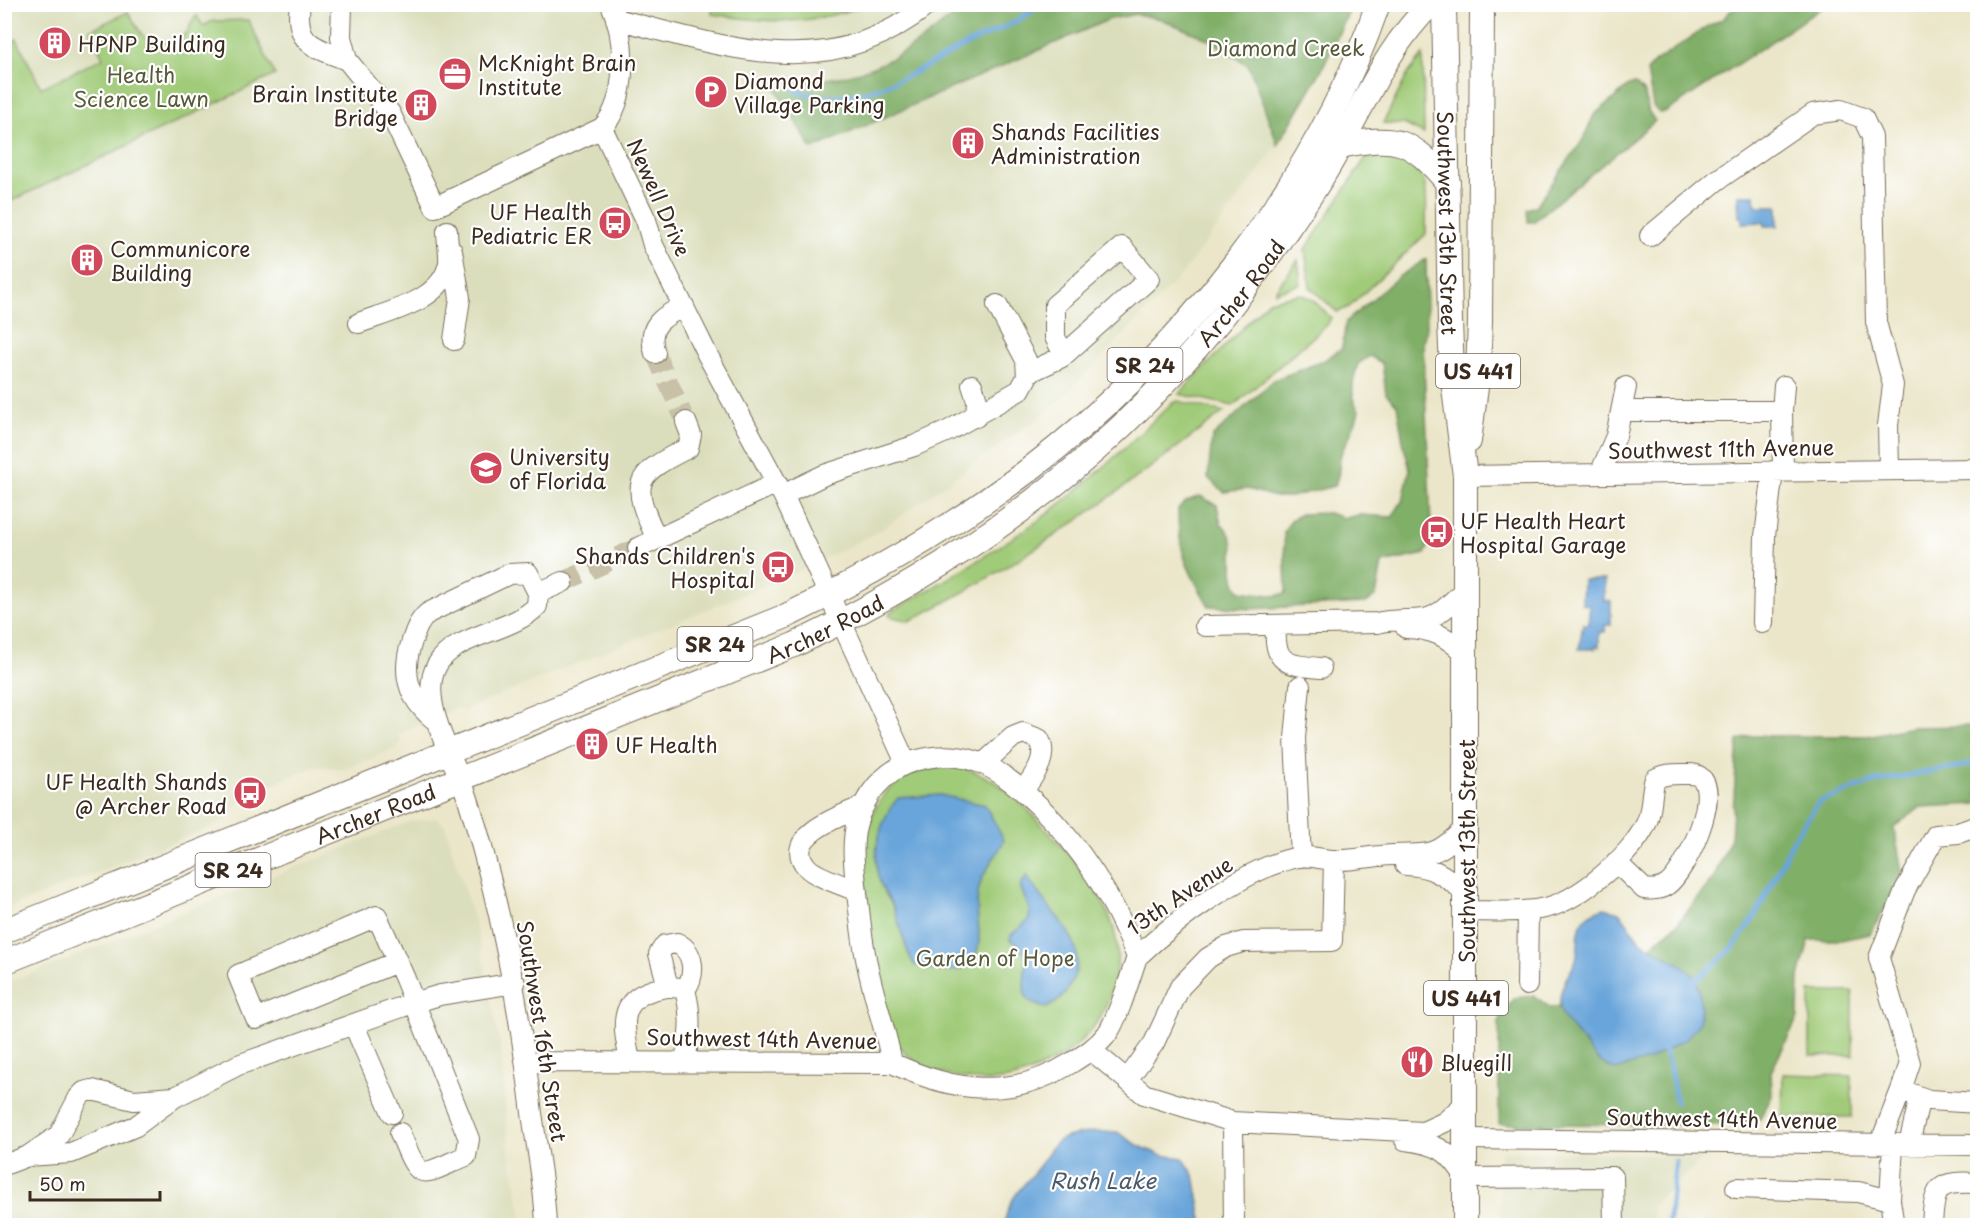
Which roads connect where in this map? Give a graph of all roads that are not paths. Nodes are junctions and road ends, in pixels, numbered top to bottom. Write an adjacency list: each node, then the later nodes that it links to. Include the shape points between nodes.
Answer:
1 (300, 4): 11 (street, via 300,32 306,41)
2 (342, 4): 11 (street, via 341,37)
3 (929, 4): 9 (street, via 903,24 851,46 801,54 734,49)
4 (1378, 4): 10 (main road, Archer Road / SR 24)
5 (1394, 4): 10 (main road)
6 (1431, 4): 13 (main road, Archer Road / SR 24, via 1384,62)
7 (1444, 4): 14 (main road, Southwest 13th Street / US 441)
8 (1482, 4): 38 (main road, Southwest 13th Street / US 441, via 1479,342)
9 (613, 12): 12 (street, via 620,46 620,87 611,116)
10 (1365, 43): 18 (main road, Archer Road / SR 24, via 1289,184)
11 (348, 60): 15 (street, via 390,113)
12 (602, 128): 15 (street, Newell Drive); 19 (street, Newell Drive)
13 (1340, 147): 14 (main road, via 1394,140 1428,159); 21 (main road, Archer Road / SR 24, via 1283,236)
14 (1448, 183): 38 (main road, Southwest 13th Street / US 441, via 1452,372)
15 (435, 207): 16 (street)
16 (447, 231): 22 (street, via 449,263 440,285 424,297); 23 (street, via 460,298)
17 (1650, 236): 35 (street, via 1716,181 1813,114 1841,110 1863,118 1872,137 1876,322 1893,385 1888,425)
18 (1201, 304): 21 (main road); 45 (main road, Archer Road / SR 24, via 1117,393 1027,471 930,538)
19 (684, 306): 24 (street, via 662,317 655,326 651,341); 39 (street, Newell Drive)
20 (997, 306): 26 (street, via 1026,360)
21 (1219, 321): 46 (main road, Archer Road / SR 24, via 1137,414 1046,493 946,562)
22 (359, 323)
23 (454, 340)
24 (655, 353)
25 (1064, 355): 25 (street, via 1149,279 1122,246 1055,305 1055,337); 26 (street)
26 (1028, 373): 32 (street, via 1020,390)
27 (972, 385): 32 (street, via 977,400)
28 (1784, 386): 31 (street)
29 (1626, 387): 30 (street)
30 (1623, 411): 31 (street); 37 (street)
31 (1782, 411): 36 (street)
32 (976, 417): 39 (street, via 914,446)
33 (686, 422): 40 (street, via 691,435 688,448 657,463 641,480 645,512)
34 (1977, 469): 35 (street, Southwest 11th Avenue)
35 (1889, 470): 36 (street, Southwest 11th Avenue)
36 (1778, 471): 37 (street, Southwest 11th Avenue); 48 (street, via 1765,536)
37 (1600, 474): 38 (street, Southwest 11th Avenue)
38 (1465, 476): 43 (main road, Southwest 13th Street / US 441)
39 (780, 489): 40 (street); 45 (street, Newell Drive)
40 (657, 539): 41 (street)
41 (638, 548)
42 (563, 582): 44 (street)
43 (1466, 588): 47 (street, via 1435,615); 51 (main road, Southwest 13th Street / US 441)
44 (538, 593): 54 (street, via 534,610 453,650 436,665 430,687); 54 (street, via 528,573 519,572 420,620 408,654 407,677 417,703)
45 (829, 595): 46 (street, Newell Drive); 55 (main road, Archer Road / SR 24, via 786,616)
46 (840, 623): 56 (street, Newell Drive); 58 (main road, Archer Road / SR 24)
47 (1377, 623): 49 (street); 51 (street, via 1439,633)
48 (1763, 623)
49 (1276, 625): 50 (street); 52 (street, via 1277,653 1284,661)
50 (1205, 626)
51 (1466, 655): 61 (main road, Southwest 13th Street / US 441)
52 (1321, 668)
53 (1300, 686): 63 (street, via 1295,738)
54 (435, 720): 55 (street, Southwest 16th Street)
55 (450, 751): 58 (street, Southwest 16th Street); 70 (main road, Archer Road / SR 24)
56 (906, 763): 57 (street, 13th Avenue, via 943,756); 60 (street, via 872,789)
57 (984, 763): 59 (street, 13th Avenue); 59 (street, via 1013,737 1023,733 1039,739 1043,757)
58 (461, 778): 72 (main road, Archer Road / SR 24); 74 (street, Southwest 16th Street)
59 (1023, 791): 71 (street, 13th Avenue, via 1070,838 1095,872)
60 (864, 806): 67 (street, via 856,826 854,849); 67 (street, via 813,830 803,841 802,857 807,868)
61 (1466, 827): 65 (street, 13th Avenue, via 1435,853); 68 (main road, Southwest 13th Street / US 441)
62 (1975, 827): 84 (street, via 1936,835 1905,890 1879,958 1910,1063)
63 (1301, 857): 64 (street, 13th Avenue); 71 (street, 13th Avenue, via 1272,866 1222,893 1170,927)
64 (1334, 860): 65 (street, 13th Avenue); 83 (street, via 1332,941 1243,942 1208,958 1180,987 1154,1043)
65 (1357, 860): 68 (street, 13th Avenue, via 1426,866 1449,878)
66 (1616, 862): 66 (street, via 1637,840 1648,821 1655,779 1669,774 1700,777 1705,801 1697,841 1668,885 1644,889); 69 (street, via 1553,906)
67 (857, 891): 82 (street, via 865,953)
68 (1466, 902): 69 (street); 87 (main road, Southwest 13th Street / US 441)
69 (1528, 910): 75 (street)
70 (4, 931)
71 (1137, 957): 78 (street, Southwest 14th Avenue, via 1108,1033)
72 (4, 962)
73 (397, 962): 73 (street, via 377,916 238,975 256,1019); 76 (street)
74 (515, 983): 76 (street); 81 (street, Southwest 16th Street)
75 (1527, 985)
76 (413, 1003): 77 (street); 92 (street, via 469,1139 469,1149 466,1156 422,1172 415,1168)
77 (354, 1025): 85 (street, via 238,1065); 89 (street)
78 (1091, 1050): 82 (street, Southwest 14th Avenue, via 1046,1078 1002,1088 943,1084); 83 (street)
79 (630, 1060): 80 (street, Southwest 14th Avenue); 80 (street, via 624,1027 629,1006 644,993 677,988 691,1023); 81 (street, Southwest 14th Avenue)
80 (685, 1060): 82 (street, Southwest 14th Avenue)
81 (527, 1062): 102 (street, Southwest 16th Street)
82 (892, 1064)
83 (1127, 1080): 90 (street, via 1144,1094)
84 (1901, 1090): 86 (street); 94 (street)
85 (175, 1097): 96 (street, via 136,1126 71,1153); 96 (street, via 134,1100 92,1090 84,1092 59,1135)
86 (1920, 1097): 88 (street); 94 (street)
87 (1466, 1103): 91 (street, via 1434,1129 1423,1132); 93 (main road, Southwest 13th Street / US 441)
88 (1977, 1103)
89 (392, 1113)
90 (1233, 1122): 91 (street); 103 (street)
91 (1362, 1131): 98 (street, via 1437,1147 1453,1157)
92 (399, 1133)
93 (1466, 1139): 94 (street, Southwest 14th Avenue); 98 (main road, Southwest 13th Street / US 441)
94 (1894, 1144): 95 (street, Southwest 14th Avenue); 101 (street)
95 (1977, 1145)
96 (28, 1156): 97 (street)
97 (4, 1165)
98 (1466, 1178): 104 (main road, Southwest 13th Street / US 441); 105 (street, via 1613,1177)
99 (1977, 1183): 107 (street, via 1949,1182 1940,1188 1933,1206)
100 (1736, 1188): 101 (street, via 1858,1192)
101 (1890, 1200): 106 (street)
102 (546, 1226)
103 (1234, 1226)
104 (1465, 1226)
105 (1614, 1226)
106 (1894, 1226)
107 (1932, 1226)

